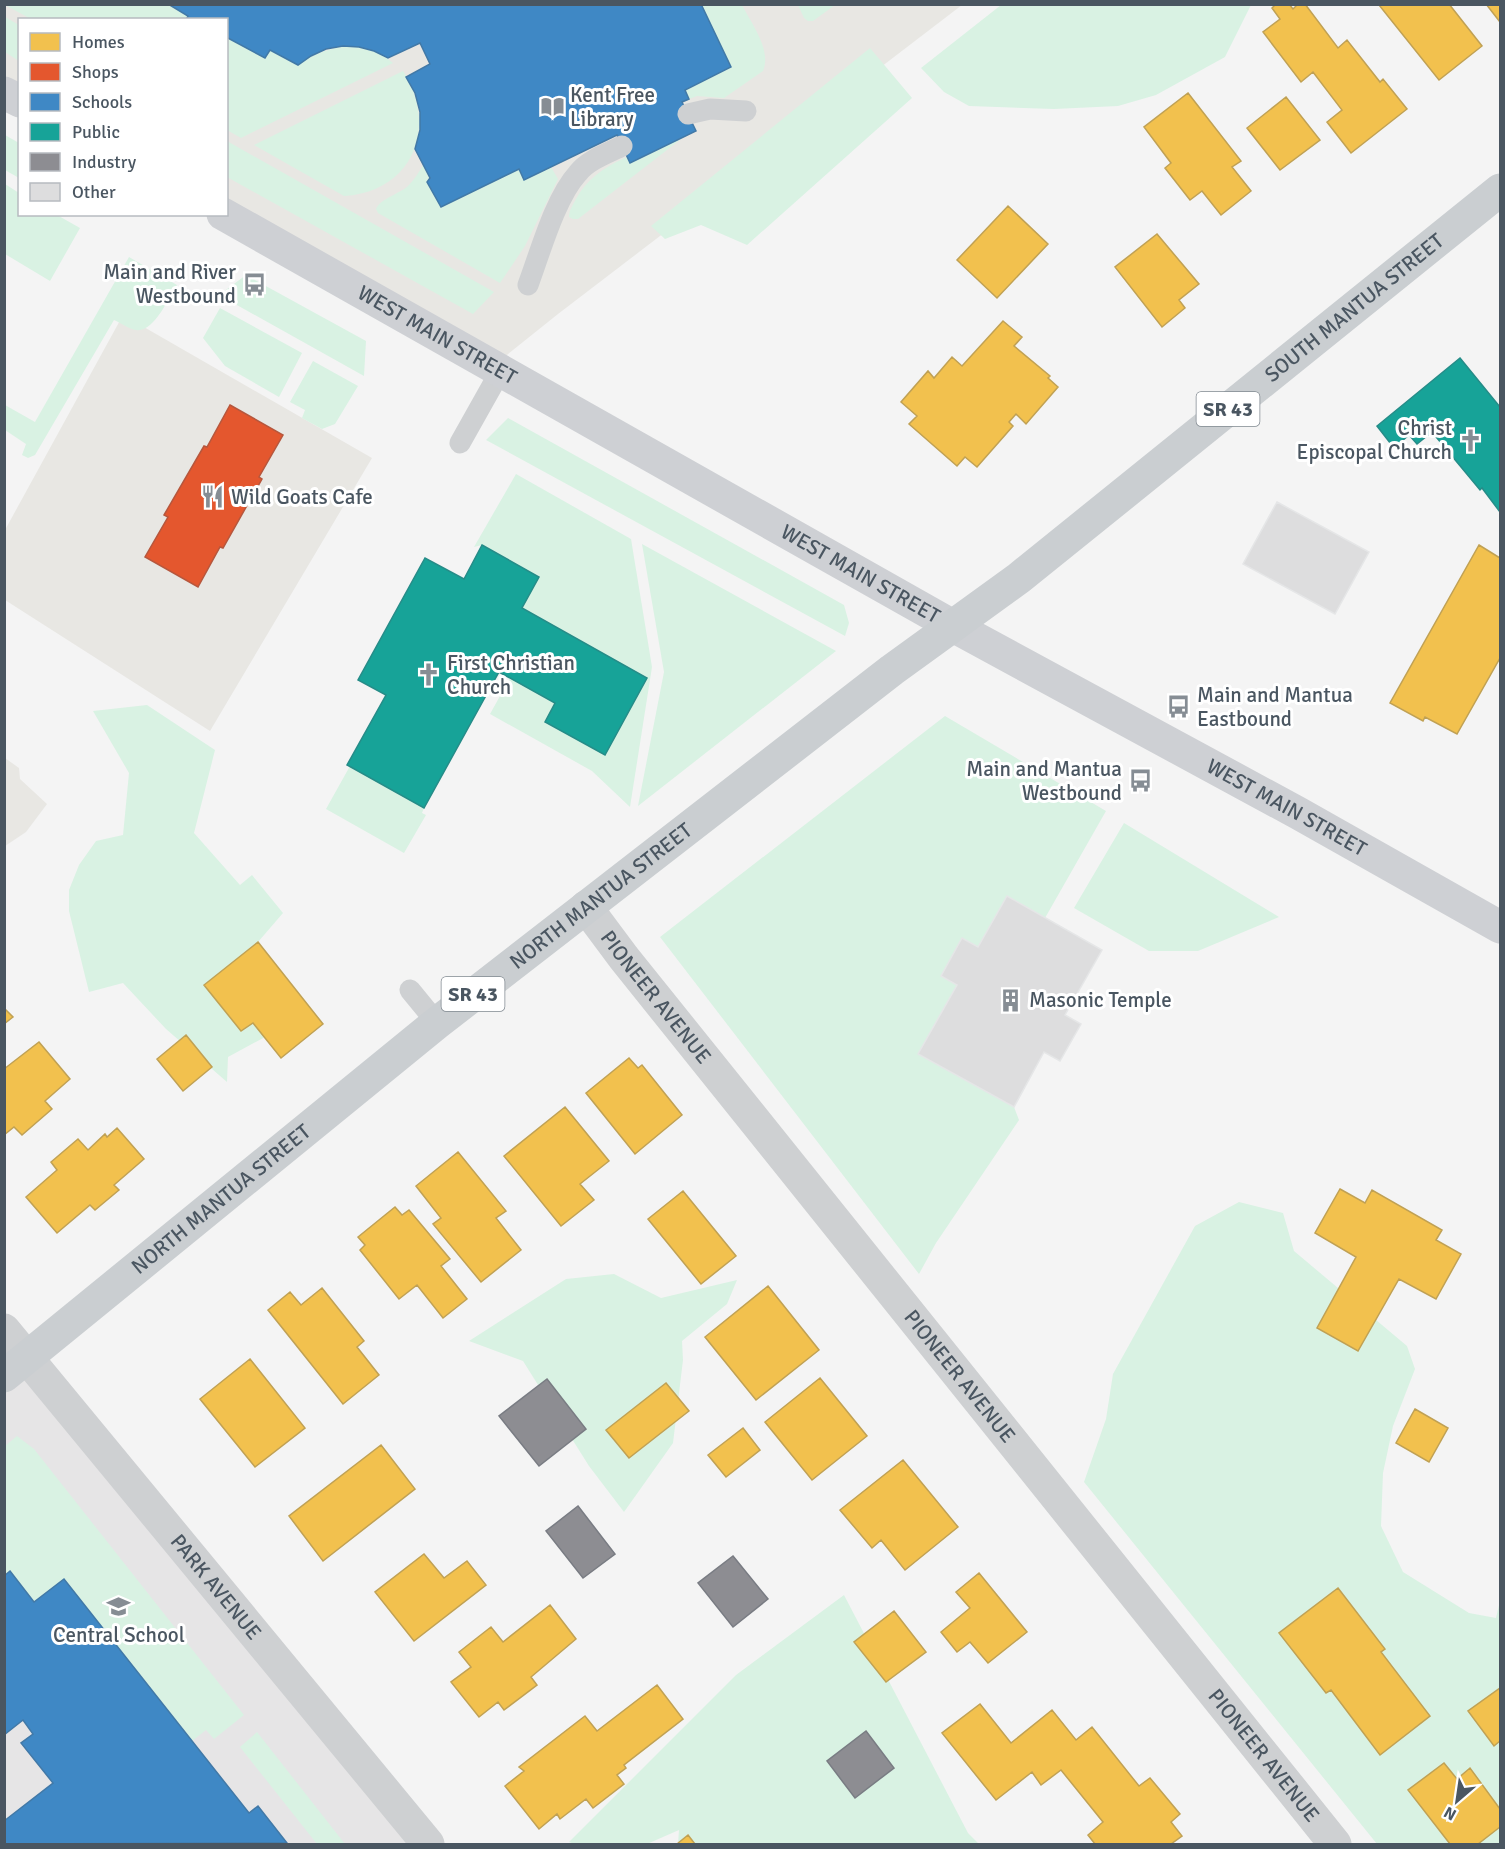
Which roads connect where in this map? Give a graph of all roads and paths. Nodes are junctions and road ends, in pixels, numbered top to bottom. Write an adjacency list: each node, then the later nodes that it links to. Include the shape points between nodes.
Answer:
1 (4, 93): 2 (main road)
2 (18, 100)
3 (746, 111): 4 (lane, via 710,109)
4 (688, 114)
5 (622, 146): 8 (lane, via 578,172 557,209)
6 (1500, 190): 11 (main road, SOUTH MANTUA STREET / SR 43)
7 (227, 216): 9 (main road, WEST MAIN STREET)
8 (528, 285)
9 (501, 370): 10 (lane); 11 (main road, WEST MAIN STREET)
10 (460, 443)
11 (953, 626): 12 (main road, NORTH MANTUA STREET / SR 43); 13 (main road, WEST MAIN STREET)
12 (586, 907): 15 (main road, NORTH MANTUA STREET / SR 43); 19 (street, PIONEER AVENUE)
13 (1500, 927)
14 (410, 990): 15 (lane)
15 (437, 1023): 17 (main road, NORTH MANTUA STREET / SR 43)
16 (4, 1330): 17 (street, PARK AVENUE)
17 (16, 1367): 18 (street, PARK AVENUE)
18 (428, 1845)
19 (1335, 1845)

